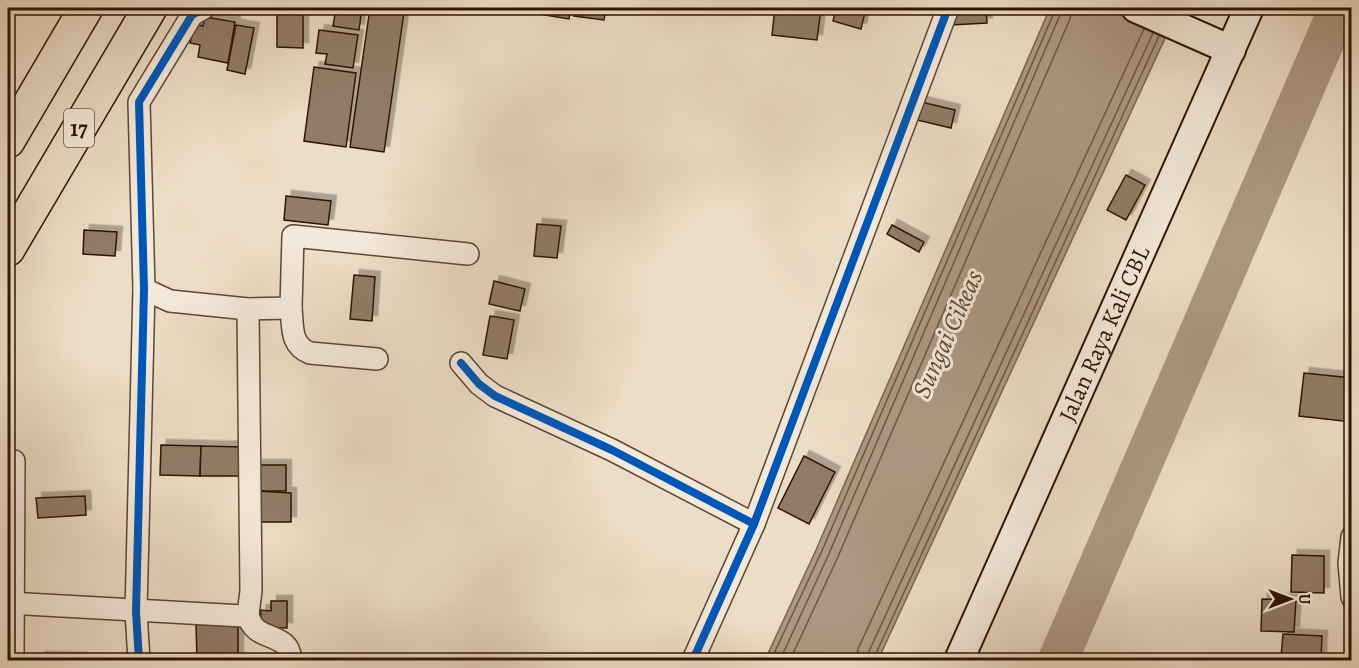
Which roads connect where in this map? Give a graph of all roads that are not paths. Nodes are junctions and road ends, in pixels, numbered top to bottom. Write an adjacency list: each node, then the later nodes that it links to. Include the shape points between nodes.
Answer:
1 (87, 8): 8 (highway, 17)
2 (150, 8): 9 (highway, 17)
3 (204, 8): 11 (street, via 192,15 139,102)
4 (948, 8): 17 (street)
5 (1136, 8): 7 (main road)
6 (1249, 8): 7 (main road, Jalan Raya Kali CBL)
7 (1231, 50): 27 (main road, Jalan Raya Kali CBL)
8 (8, 141)
9 (8, 249)
10 (468, 254): 12 (street, via 293,237)
11 (144, 289): 13 (street, via 170,301); 21 (street)
12 (291, 308): 13 (street); 14 (street, via 299,349)
13 (248, 309): 22 (street, via 251,591)
14 (377, 359)
15 (461, 363): 17 (street, via 495,396 612,450)
16 (14, 461): 20 (street)
17 (754, 524): 26 (street)
18 (1352, 537): 19 (street)
19 (1352, 597)
20 (11, 604): 21 (street); 23 (street)
21 (136, 612): 22 (street); 24 (street)
22 (248, 614): 25 (street, via 249,622 262,634 285,642)
23 (13, 660)
24 (139, 660)
25 (291, 660)
26 (693, 660)
27 (959, 660)

